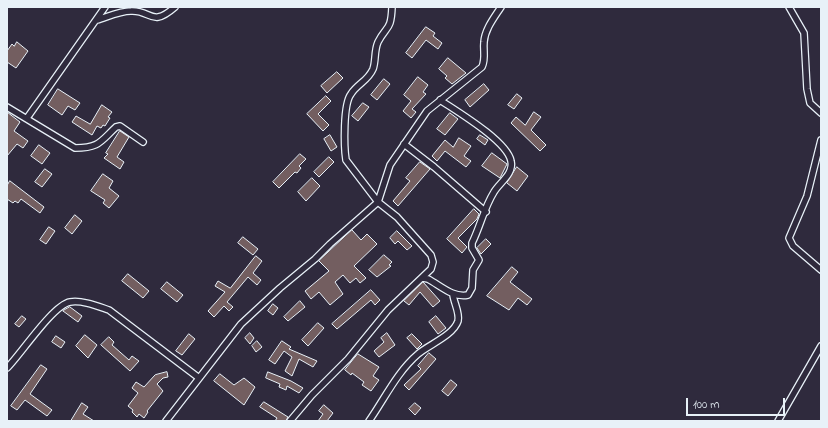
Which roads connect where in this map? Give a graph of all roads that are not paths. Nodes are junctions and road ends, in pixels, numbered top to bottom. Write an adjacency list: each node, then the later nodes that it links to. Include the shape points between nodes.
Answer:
1 (105, 7): 6 (street)
2 (175, 7): 6 (street, via 158,18 132,11)
3 (392, 7): 14 (street, via 392,22 378,42 370,76 350,94 347,104 346,160)
4 (501, 7): 7 (street, via 486,33 485,60 482,67)
5 (789, 7): 9 (street, via 804,33 810,103)
6 (97, 20): 10 (street)
7 (440, 100): 13 (street, via 427,111); 15 (street, via 493,138 505,149 511,162 510,172 493,193)
8 (7, 107): 10 (street)
9 (821, 113)
10 (27, 118): 12 (street, via 75,148 101,143 120,126)
11 (821, 140): 16 (street, via 807,196 789,238 793,246)
12 (143, 142)
13 (404, 144): 14 (street, via 390,165); 15 (street)
14 (378, 202): 17 (street, via 394,214 431,255 433,262); 21 (street, via 241,324)
15 (486, 212): 18 (street, via 472,243 479,260 472,270 472,288 468,295)
16 (821, 270)
17 (423, 278): 18 (street, via 428,278); 23 (street, via 408,289 388,310 348,359)
18 (453, 295): 24 (street, via 458,322 446,335 419,353 401,371)
19 (821, 346): 25 (street)
20 (7, 368): 21 (street, via 55,311 65,303 72,302 109,310)
21 (199, 378): 22 (street)
22 (166, 421)
23 (290, 421)
24 (369, 421)
25 (778, 421)

